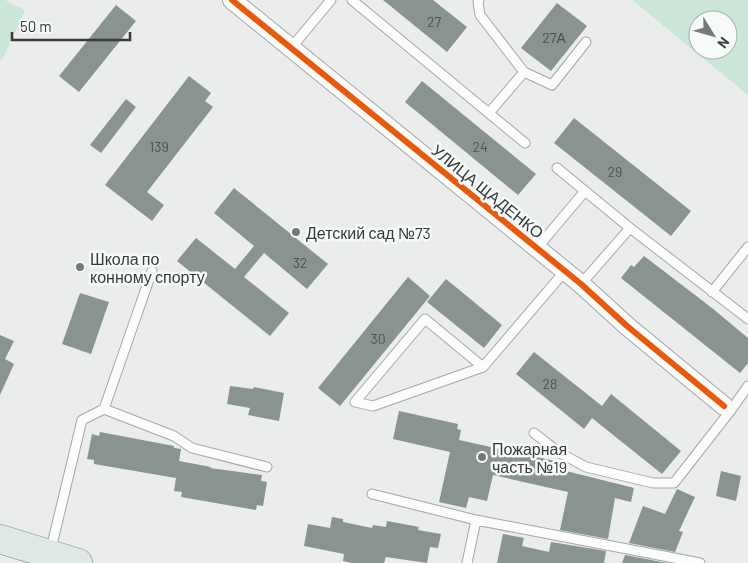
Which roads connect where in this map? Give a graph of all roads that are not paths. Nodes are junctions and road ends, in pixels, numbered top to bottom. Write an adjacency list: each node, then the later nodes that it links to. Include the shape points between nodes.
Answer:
1 (232, 0): 6 (street, УЛИЦА ЩАДЕНКО)
2 (331, 0): 6 (lane)
3 (352, 0): 8 (lane)
4 (479, 0): 7 (lane, via 480,15)
5 (586, 42): 7 (lane, via 552,85)
6 (291, 48): 14 (street, УЛИЦА ЩАДЕНКО)
7 (524, 72): 8 (lane)
8 (489, 113): 9 (lane)
9 (525, 143)
10 (558, 168): 11 (lane)
11 (585, 191): 12 (lane); 14 (lane)
12 (630, 228): 17 (lane); 18 (lane)
13 (748, 247): 18 (lane)
14 (537, 248): 16 (street, УЛИЦА ЩАДЕНКО)
15 (152, 271): 23 (lane)
16 (565, 271): 17 (street, УЛИЦА ЩАДЕНКО); 20 (lane)
17 (581, 284): 22 (street, УЛИЦА ЩАДЕНКО)
18 (712, 292): 19 (lane)
19 (748, 319)
20 (483, 367): 20 (lane, via 425,319 355,402 373,406)
21 (748, 386): 22 (lane)
22 (728, 408): 24 (lane, via 674,483 653,483 586,467 560,453)
23 (104, 409): 25 (lane, via 174,436 192,448); 29 (lane, via 82,420)
24 (534, 433)
25 (267, 467)
26 (372, 494): 27 (lane)
27 (476, 520): 33 (lane); 34 (lane)
28 (0, 539): 29 (main road)
29 (49, 555): 32 (main road)
30 (0, 558): 31 (main road)
31 (15, 563)
32 (78, 563)
33 (467, 563)
34 (700, 563)

